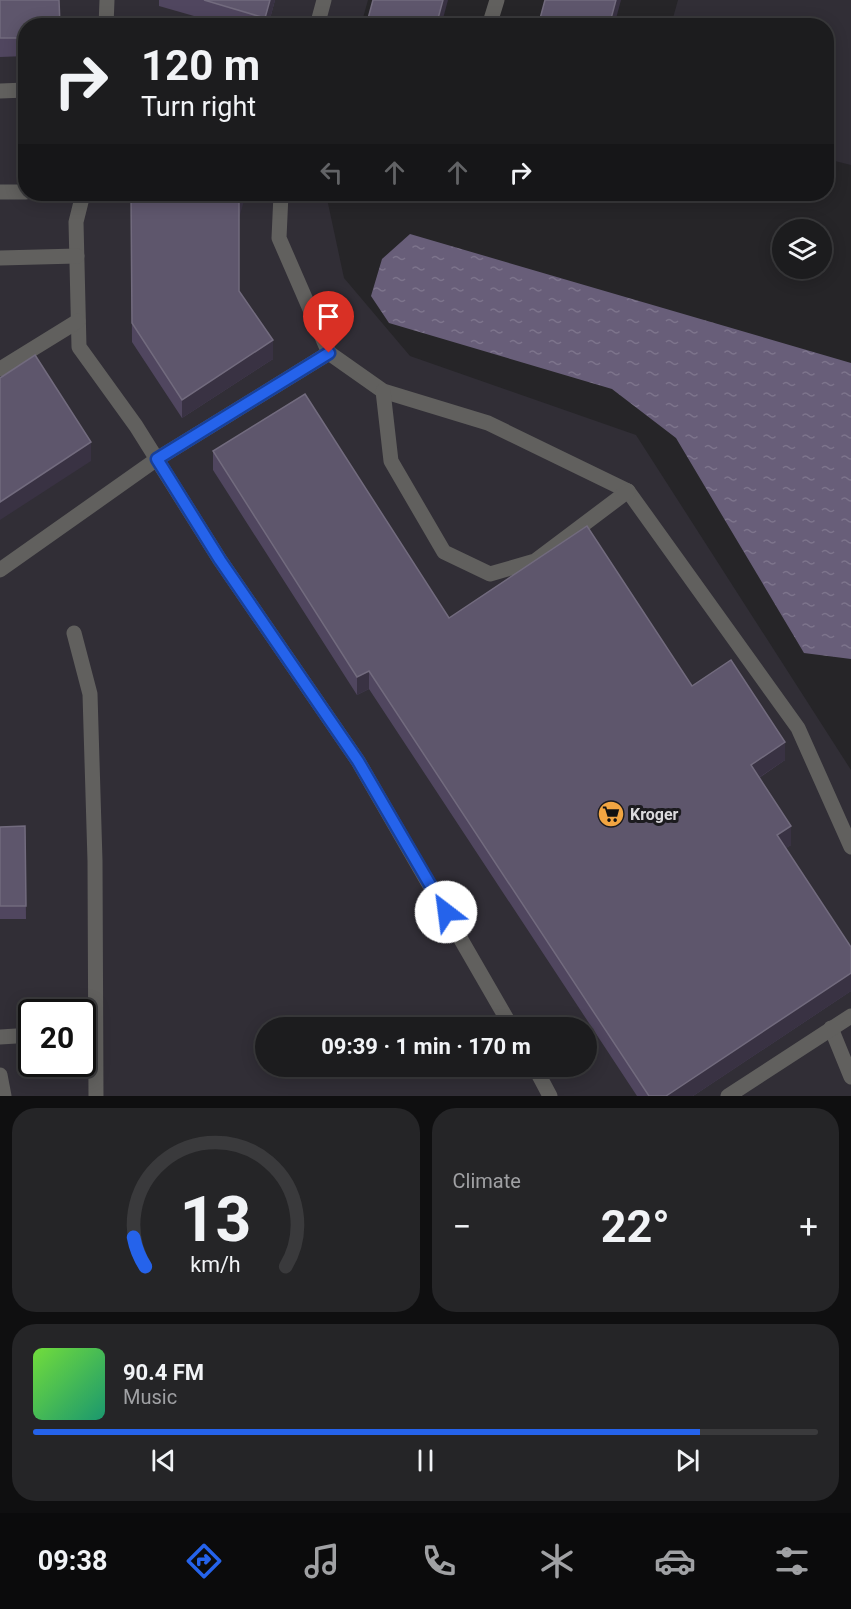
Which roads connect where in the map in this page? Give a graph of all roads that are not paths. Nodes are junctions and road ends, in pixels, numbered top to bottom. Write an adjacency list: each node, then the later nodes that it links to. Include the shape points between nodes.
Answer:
1 (107, 0): 4 (lane)
2 (324, 0): 5 (lane)
3 (497, 0): 6 (lane)
4 (106, 18)
5 (319, 18)
6 (491, 18)
7 (18, 90): 8 (lane)
8 (0, 91)
9 (0, 192): 10 (lane)
10 (18, 192)
11 (81, 201): 13 (lane, via 76,222)
12 (282, 201): 16 (lane, via 279,237)
13 (77, 256): 14 (lane); 15 (lane)
14 (0, 258)
15 (78, 321): 17 (lane); 19 (lane, via 79,346)
16 (329, 353): 18 (lane); 19 (lane)
17 (0, 369)
18 (383, 391): 20 (lane, via 488,423); 20 (lane, via 391,461 444,552 490,574 535,561)
19 (157, 459): 21 (lane); 26 (lane, via 220,560 358,761)
20 (628, 490): 23 (lane, via 798,728)
21 (0, 570)
22 (74, 633): 24 (lane, via 90,694 95,861)
23 (851, 847)
24 (90, 999)
25 (851, 1016): 27 (lane)
26 (506, 1017)
27 (831, 1028): 33 (lane); 37 (lane)
28 (18, 1036): 29 (lane)
29 (0, 1037)
30 (0, 1075): 34 (lane)
31 (94, 1077): 35 (lane)
32 (540, 1077): 36 (lane)
33 (851, 1077)
34 (4, 1096)
35 (96, 1096)
36 (550, 1096)
37 (728, 1096)

